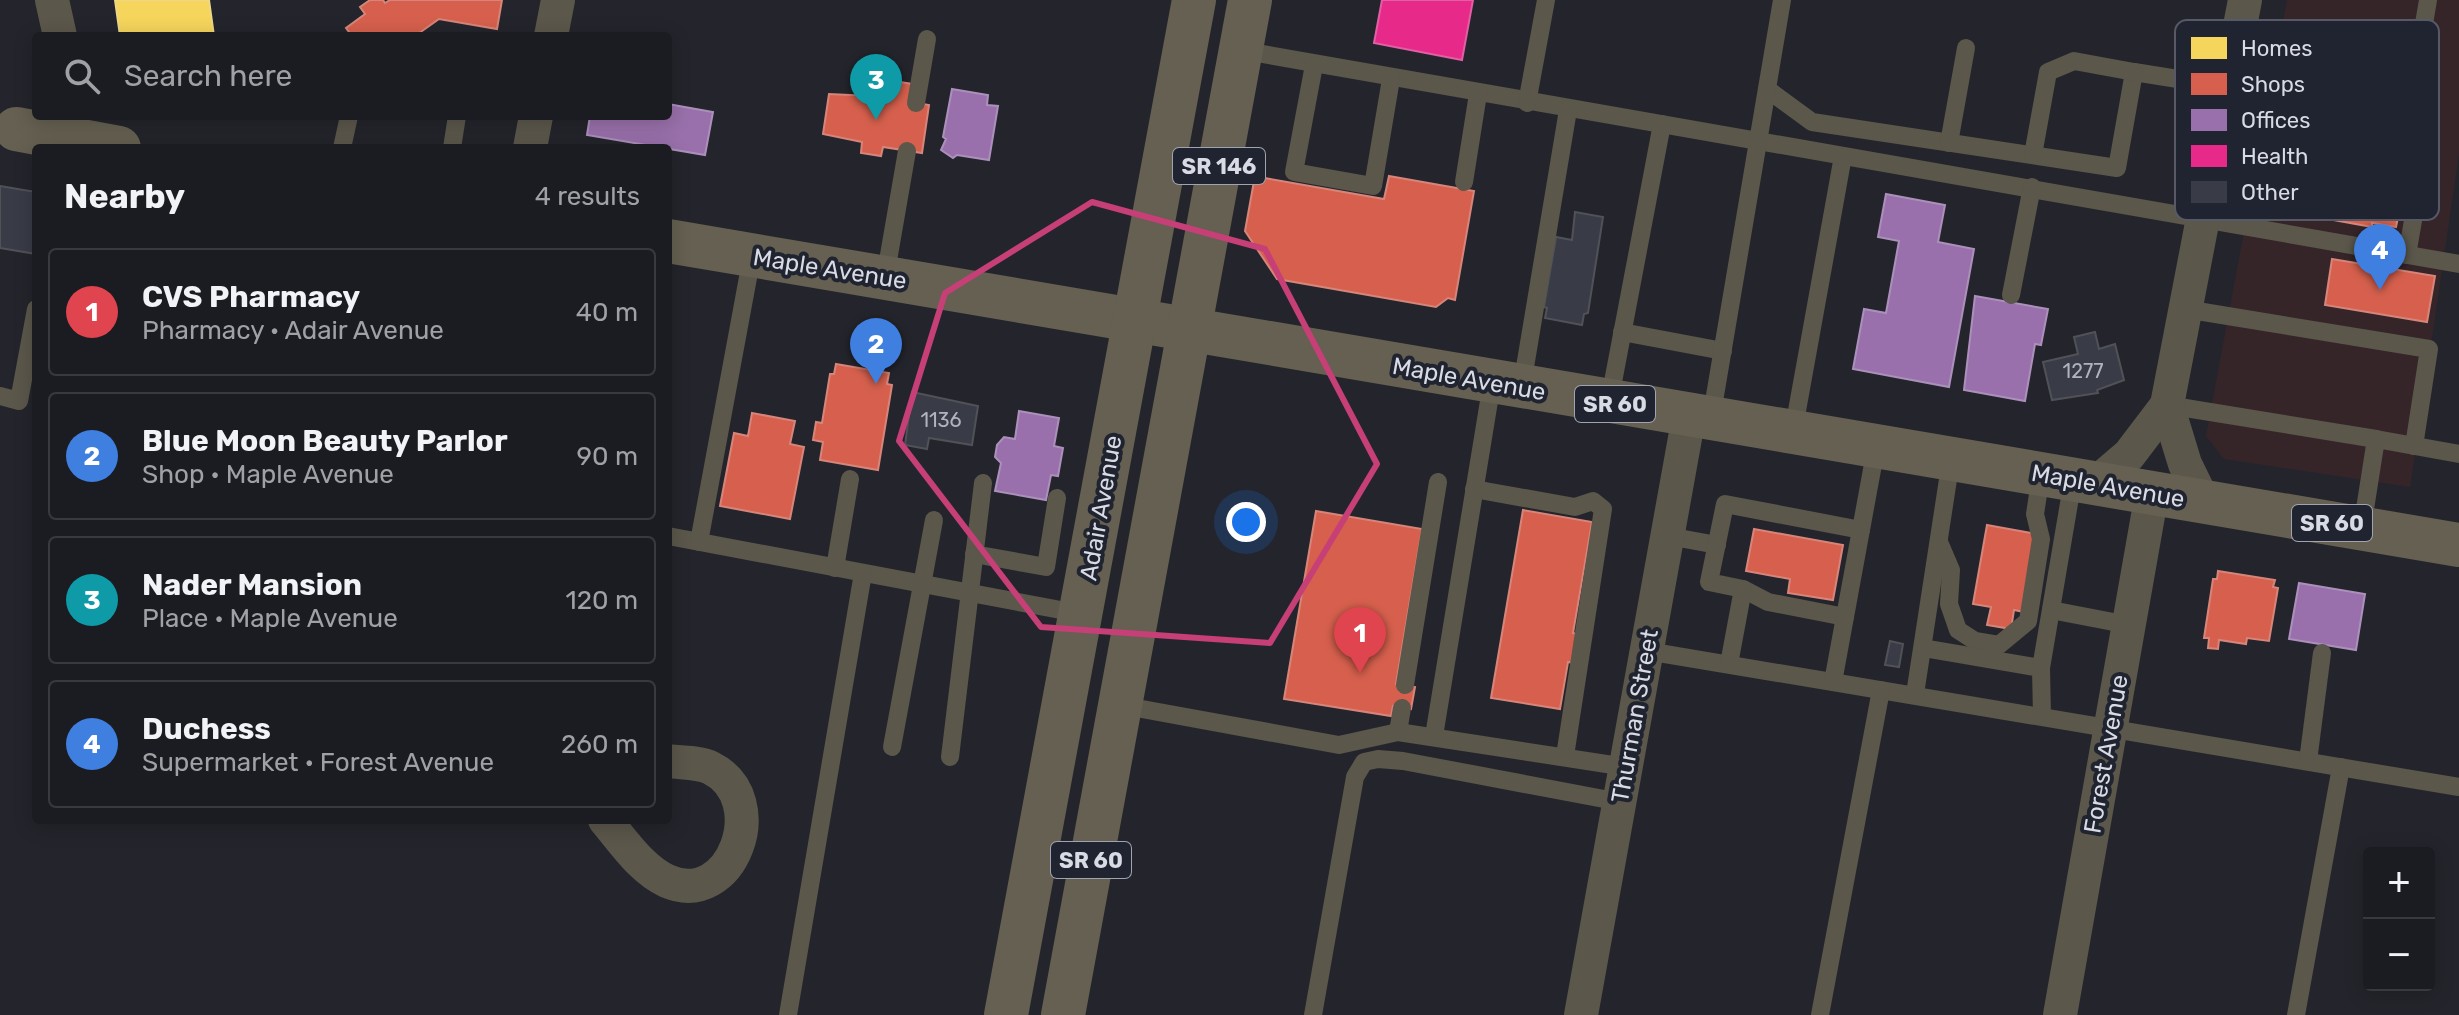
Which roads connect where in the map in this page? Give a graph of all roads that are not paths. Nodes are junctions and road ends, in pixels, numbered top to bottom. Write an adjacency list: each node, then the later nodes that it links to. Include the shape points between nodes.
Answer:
1 (52, 0): 11 (street)
2 (558, 0): 12 (street)
3 (1194, 0): 52 (main road, Adair Avenue / SR 60)
4 (1250, 0): 15 (main road, SR 146)
5 (1546, 0): 23 (lane)
6 (1782, 0): 20 (lane)
7 (2245, 0): 9 (street)
8 (2428, 0): 10 (lane)
9 (2241, 20)
10 (2425, 20)
11 (59, 32)
12 (552, 32)
13 (927, 39): 22 (lane)
14 (1966, 48): 32 (lane)
15 (1240, 50): 16 (lane); 54 (main road, SR 146)
16 (1314, 65): 18 (lane); 18 (lane, via 1294,172 1373,186)
17 (2134, 72): 19 (lane); 37 (lane, via 2074,61 2048,72); 37 (lane, via 2117,168)
18 (1391, 79): 21 (lane)
19 (2175, 84)
20 (1767, 89): 31 (lane); 32 (lane, via 1812,122)
21 (1478, 94): 23 (lane); 39 (lane)
22 (916, 103)
23 (1527, 103): 24 (lane)
24 (1568, 110): 29 (lane); 57 (lane)
25 (348, 120): 33 (lane)
26 (456, 120): 34 (lane)
27 (535, 120): 35 (street)
28 (5, 124): 30 (main road)
29 (1662, 124): 31 (lane); 55 (lane)
30 (82, 138)
31 (1759, 142): 38 (lane); 56 (lane)
32 (1949, 143): 37 (lane)
33 (343, 144)
34 (453, 144)
35 (531, 144)
36 (907, 151): 49 (lane)
37 (2033, 155)
38 (1843, 156): 40 (lane); 62 (lane)
39 (1464, 182)
40 (2032, 187): 41 (lane); 50 (lane)
41 (2175, 213)
42 (2203, 220): 51 (street)
43 (2214, 220): 46 (lane)
44 (2413, 220): 46 (lane)
45 (672, 242): 47 (main road, Maple Avenue)
46 (2407, 255): 48 (lane)
47 (752, 256): 49 (main road, Maple Avenue); 81 (lane)
48 (2459, 264)
49 (885, 278): 52 (main road, Maple Avenue)
50 (2011, 295)
51 (2185, 309): 60 (street); 64 (lane, via 2429,349)
52 (1134, 321): 54 (main road, Maple Avenue); 92 (main road, Adair Avenue / SR 60)
53 (32, 331): 58 (lane, via 19,401)
54 (1189, 331): 57 (main road, Maple Avenue / SR 60); 104 (main road, SR 60)
55 (1622, 332): 56 (lane); 59 (lane)
56 (1723, 351): 61 (lane)
57 (1506, 385): 59 (main road, Maple Avenue / SR 60); 72 (lane)
58 (0, 396)
59 (1609, 403): 61 (main road, Maple Avenue / SR 60)
60 (2167, 405): 63 (lane); 69 (street, via 2129,455); 75 (street)
61 (1700, 418): 62 (main road, Maple Avenue / SR 60); 79 (street, Thurman Street)
62 (1793, 433): 65 (main road, Maple Avenue / SR 60)
63 (2376, 439): 64 (lane); 77 (lane)
64 (2414, 446): 66 (lane)
65 (1876, 448): 67 (main road, Maple Avenue / SR 60); 78 (lane)
66 (2459, 454)
67 (1951, 460): 69 (main road, Maple Avenue / SR 60); 82 (lane)
68 (850, 479): 86 (lane)
69 (2070, 480): 73 (main road, Maple Avenue / SR 60); 82 (lane, via 2035,514 2041,539 2028,621 1999,645 1975,641 1958,630 1949,604 1951,570); 91 (lane)
70 (1438, 482): 101 (lane)
71 (983, 483): 85 (lane)
72 (1474, 489): 109 (lane); 111 (lane, via 1575,507 1593,501 1603,509)
73 (2152, 493): 75 (main road, Maple Avenue / SR 60); 94 (street, Forest Avenue)
74 (1057, 498): 85 (lane, via 1046,567)
75 (2204, 503): 77 (main road, Maple Avenue / SR 60)
76 (934, 520): 88 (lane)
77 (2362, 528): 84 (main road, Maple Avenue / SR 60)
78 (1861, 530): 83 (lane, via 1725,504); 93 (lane)
79 (1668, 536): 83 (lane); 96 (street, Thurman Street)
80 (672, 537): 81 (lane)
81 (699, 542): 86 (lane)
82 (1939, 542): 95 (lane)
83 (1717, 545): 89 (lane, via 1709,582)
84 (2459, 545)
85 (974, 554): 90 (lane)
86 (835, 568): 87 (lane)
87 (863, 573): 88 (lane); 120 (lane)
88 (922, 584): 90 (lane); 110 (lane)
89 (1743, 589): 93 (lane, via 1768,602); 98 (lane)
90 (969, 592): 92 (lane); 112 (lane)
91 (2051, 610): 94 (lane); 99 (lane)
92 (1082, 614): 121 (main road, Adair Avenue / SR 60)
93 (1845, 617): 100 (lane)
94 (2129, 625): 107 (street, Forest Avenue)
95 (1923, 648): 99 (lane); 103 (lane)
96 (1647, 651): 98 (lane); 115 (street, Thurman Street)
97 (2322, 653): 113 (lane)
98 (1729, 664): 100 (lane)
99 (2041, 668): 106 (lane)
100 (1833, 682): 102 (lane)
101 (1405, 685)
102 (1881, 690): 103 (lane); 125 (lane)
103 (1915, 694): 106 (lane)
104 (1120, 705): 108 (lane, via 1339,745); 122 (main road, SR 60)
105 (1402, 708): 108 (lane)
106 (2042, 716): 107 (lane)
107 (2111, 728): 113 (lane); 126 (street, Forest Avenue)
108 (1398, 732): 109 (lane)
109 (1434, 736): 111 (lane)
110 (892, 747)
111 (1565, 756): 115 (lane)
112 (950, 757)
113 (2308, 761): 116 (lane)
114 (672, 762): 119 (street, via 709,767 727,779 739,797 742,829 733,861 693,885 668,881 643,864)
115 (1626, 767): 118 (street, Thurman Street)
116 (2341, 767): 117 (lane); 127 (lane)
117 (2459, 787)
118 (1620, 802): 123 (lane, via 1403,761 1364,762 1355,777); 124 (street, Thurman Street)
119 (608, 824)
120 (788, 1015)
121 (1006, 1015)
122 (1063, 1015)
123 (1313, 1015)
124 (1581, 1015)
125 (1820, 1015)
126 (2060, 1015)
127 (2296, 1015)

